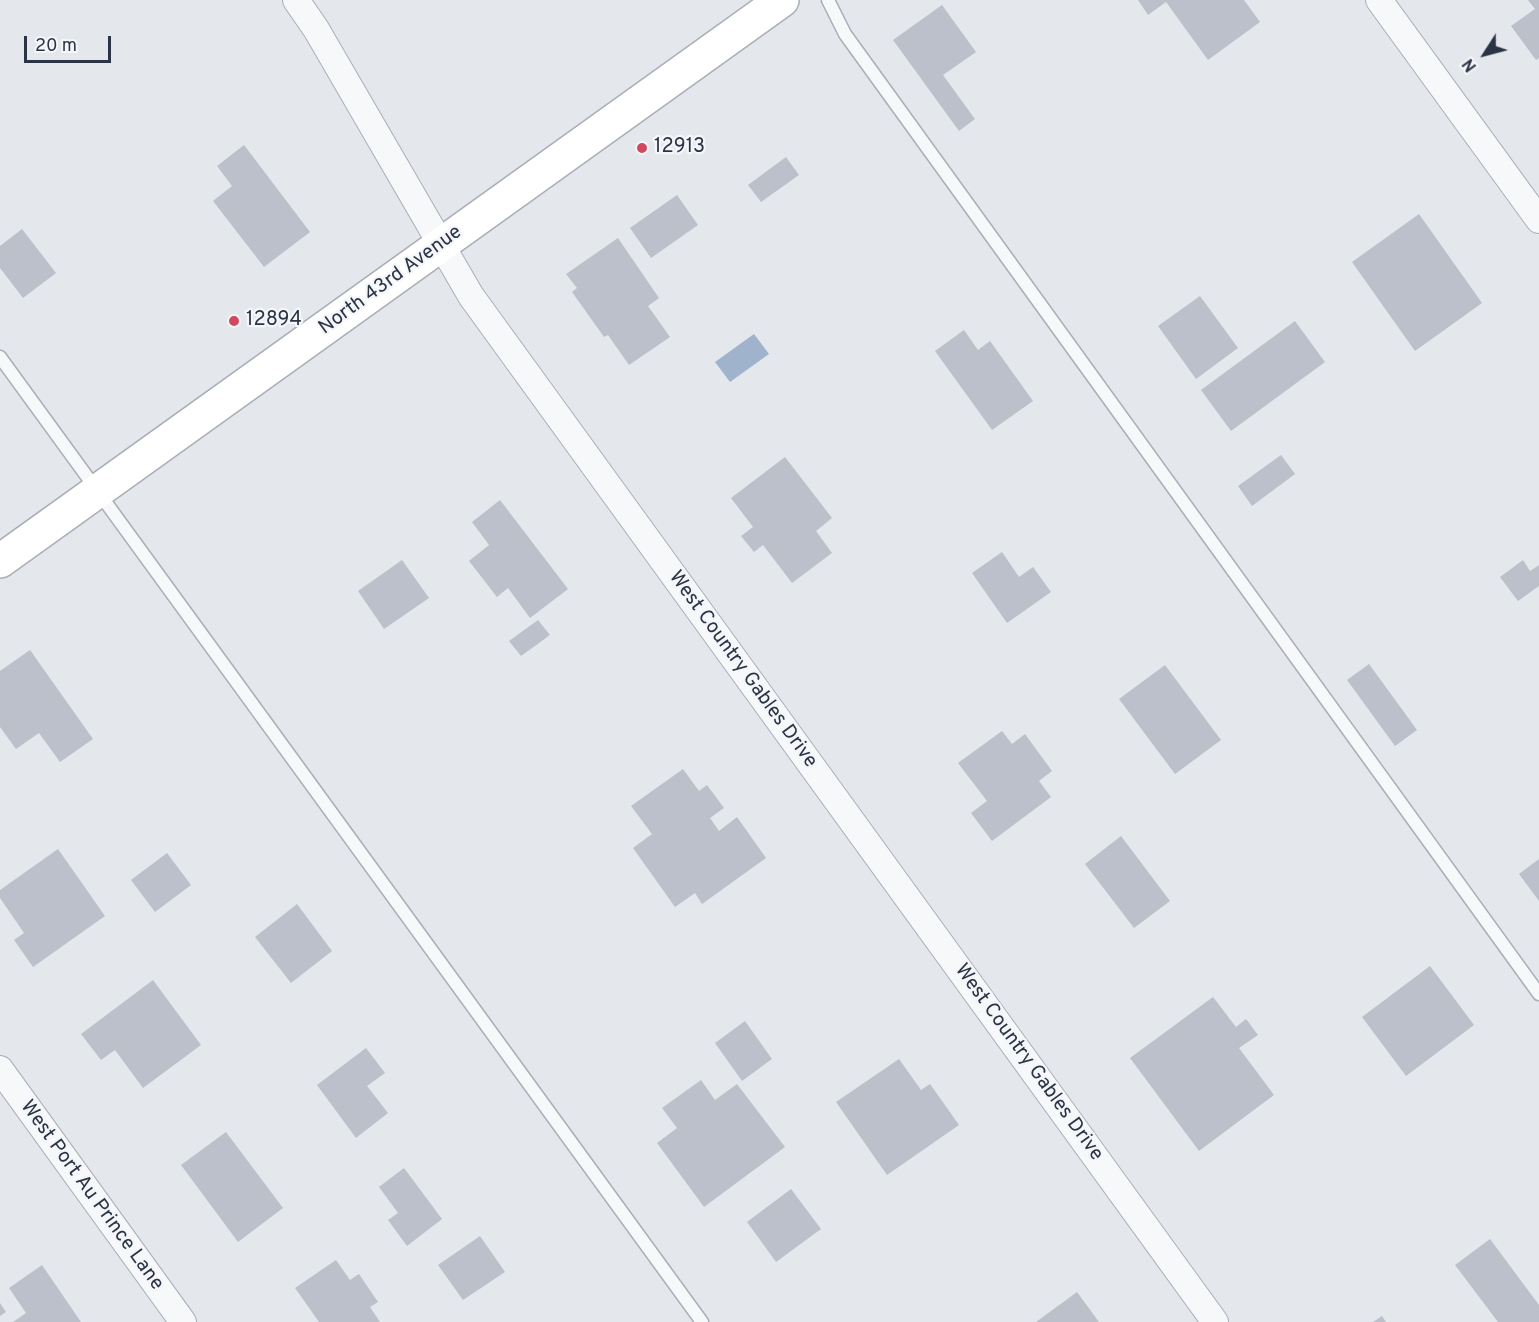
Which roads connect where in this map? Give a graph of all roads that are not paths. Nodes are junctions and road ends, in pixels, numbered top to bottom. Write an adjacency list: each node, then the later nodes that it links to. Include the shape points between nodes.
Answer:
1 (296, 0): 6 (street, West Country Gables Drive)
2 (782, 0): 6 (main road, North 43rd Avenue)
3 (828, 0): 10 (lane, via 845,34)
4 (1379, 0): 5 (street)
5 (1539, 220)
6 (441, 245): 8 (main road, North 43rd Avenue); 14 (street, West Country Gables Drive, via 478,306)
7 (0, 357): 8 (lane)
8 (99, 490): 9 (main road, North 43rd Avenue); 13 (lane)
9 (0, 561)
10 (1539, 994)
11 (0, 1069): 12 (street, West Port Au Prince Lane)
12 (183, 1322)
13 (702, 1322)
14 (1215, 1322)

